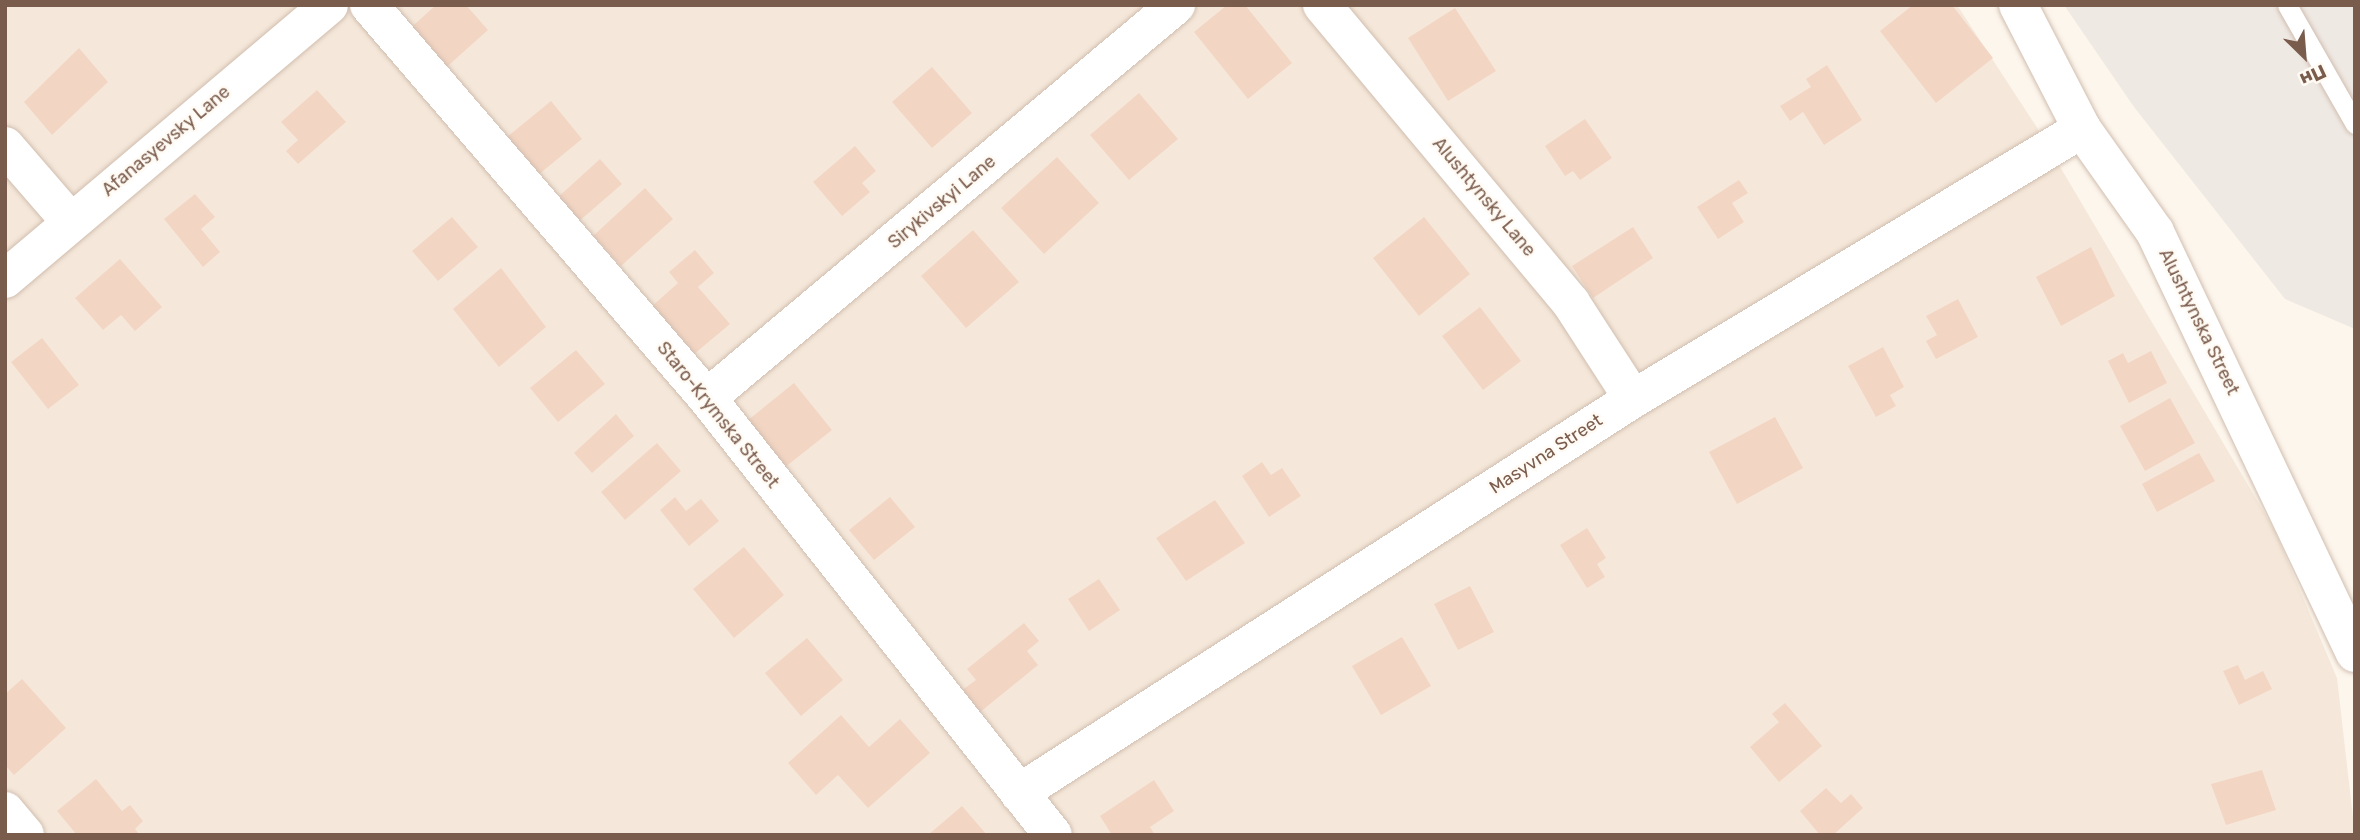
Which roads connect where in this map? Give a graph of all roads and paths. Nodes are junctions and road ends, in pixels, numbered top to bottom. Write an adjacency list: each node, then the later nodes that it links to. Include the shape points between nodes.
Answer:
1 (329, 5): 10 (street, Afanasyevsky Lane)
2 (369, 5): 12 (street, Staro-Krymska Street)
3 (1176, 5): 12 (street, Sirykivskyi Lane)
4 (1322, 5): 13 (street, Alushtynsky Lane, via 1571,303)
5 (2018, 5): 8 (street, Alushtynska Street)
6 (2287, 5): 7 (lane)
7 (2355, 124)
8 (2082, 128): 13 (street, Masyvna Street); 14 (street, Alushtynska Street, via 2155,232)
9 (5, 146): 10 (street)
10 (70, 220): 11 (street, Afanasyevsky Lane)
11 (5, 279)
12 (707, 398): 15 (street, Staro-Krymska Street)
13 (1633, 398): 15 (street, Masyvna Street)
14 (2355, 653)
15 (1019, 793): 18 (street, Staro-Krymska Street)
16 (5, 811): 17 (street)
17 (25, 835)
18 (1053, 835)

